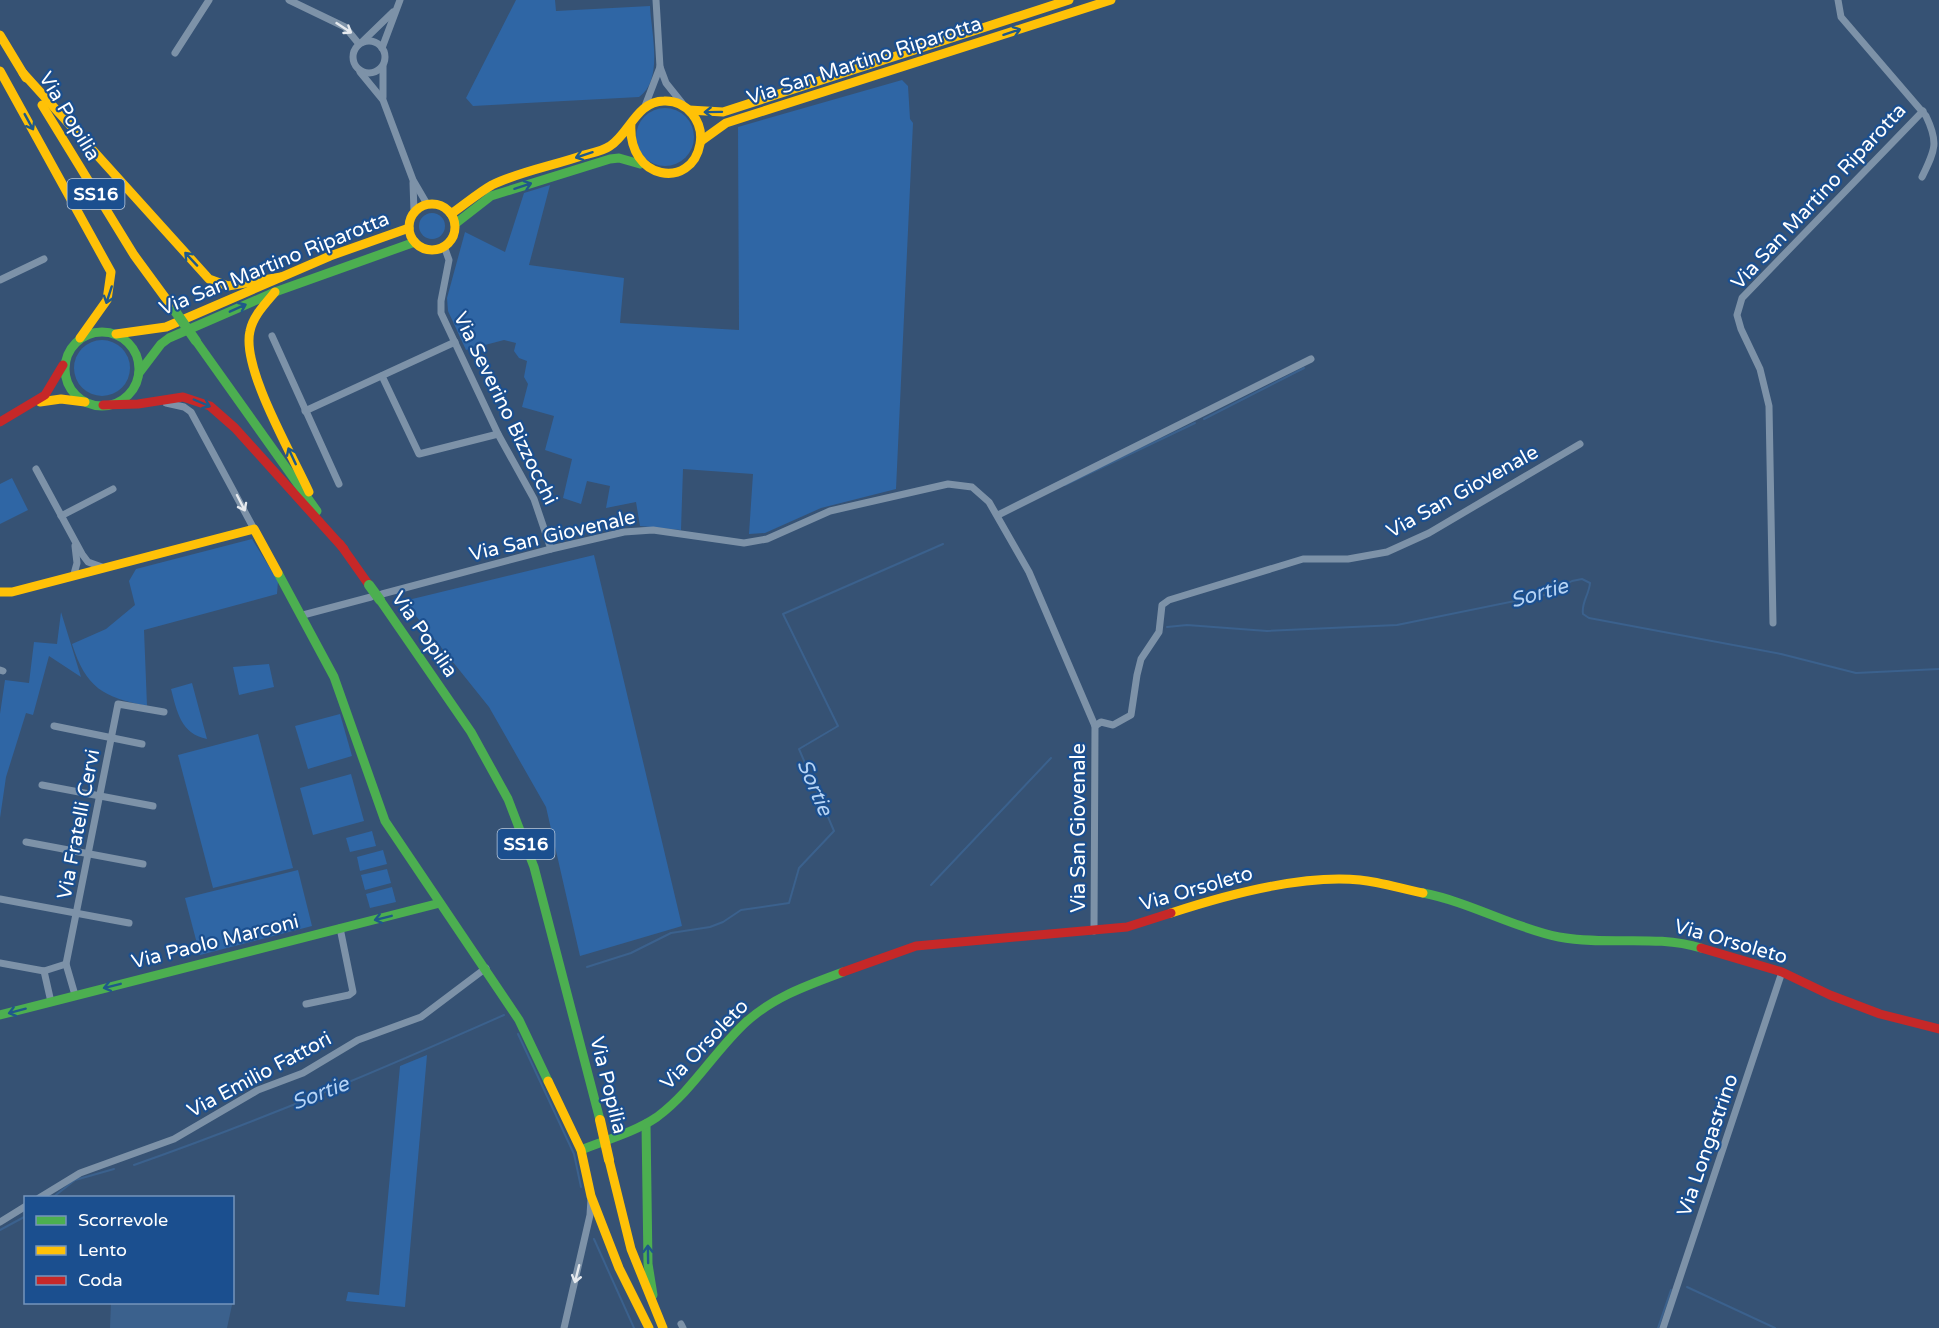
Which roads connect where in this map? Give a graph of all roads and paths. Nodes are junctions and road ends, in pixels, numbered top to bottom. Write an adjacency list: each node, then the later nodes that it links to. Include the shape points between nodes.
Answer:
1 (209, 0): 12 (street)
2 (289, 0): 10 (street, one-way to 10, via 345,27)
3 (400, 0): 8 (street)
4 (656, 0): 14 (street)
5 (1069, 0): 20 (street, Via San Martino Riparotta, one-way to 20, via 725,111)
6 (1112, 0): 23 (street, Via San Martino Riparotta, one-way to 6, via 726,123)
7 (1838, 0): 21 (street, Via San Martino Riparotta, via 1841,18)
8 (397, 8): 10 (street); 11 (street)
9 (0, 35): 17 (street, Via Popilia / SS16)
10 (361, 43): 11 (street, via 375,42); 16 (street, via 352,60)
11 (382, 48): 13 (street)
12 (175, 52)
13 (383, 66): 16 (street, via 370,74); 18 (street)
14 (660, 67): 19 (street); 20 (street, via 666,83)
15 (0, 71): 39 (street, one-way to 39, via 111,272 107,303)
16 (360, 72): 18 (street)
17 (23, 73): 34 (street, one-way to 17, via 228,286 209,279); 56 (street, Via Popilia / SS16, bridge, via 134,255)
18 (383, 100): 26 (street)
19 (645, 106): 20 (street, via 665,100); 22 (street)
20 (686, 108): 23 (street, via 700,130)
21 (1923, 111): 25 (street, Via San Martino Riparotta, via 1936,133 1936,148); 69 (street, Via San Martino Riparotta, via 1742,298 1737,315 1760,369 1769,406)
22 (631, 123): 24 (street, via 629,146); 29 (street, one-way to 29, via 609,147 493,185)
23 (700, 141): 24 (street, via 698,152 683,168 661,173)
24 (641, 165): 29 (street, one-way to 24, via 490,196 610,159)
25 (1922, 177)
26 (413, 180): 27 (street); 28 (street)
27 (427, 204): 28 (street); 29 (street, via 440,206)
28 (414, 212): 30 (street)
29 (453, 219): 32 (street, via 452,237)
30 (409, 228): 31 (street); 34 (street, Via San Martino Riparotta)
31 (415, 242): 32 (street, via 428,249); 36 (street, Via San Martino Riparotta)
32 (444, 246): 40 (street, Via Severino Bizzocchi, via 449,260 441,313)
33 (44, 259): 35 (street)
34 (281, 277): 37 (street, Via San Martino Riparotta, via 166,327)
35 (0, 280)
36 (275, 292): 43 (street, Via San Martino Riparotta, one-way to 36, via 170,338); 56 (street, one-way to 36, via 251,358 249,335 257,314)
37 (116, 334): 39 (street, via 104,332); 43 (street, via 134,350)
38 (272, 336): 49 (street)
39 (80, 338): 42 (street)
40 (455, 342): 44 (street); 51 (street, Via Severino Bizzocchi)
41 (1311, 359): 57 (street)
42 (66, 360): 46 (street, via 69,385); 47 (street, via 53,387)
43 (139, 373): 48 (street, via 127,396)
44 (382, 376): 49 (street); 51 (street, via 419,454)
45 (155, 401): 48 (street); 59 (street, one-way to 59, via 177,404 191,412); 61 (street, one-way to 61, via 183,397 220,412)
46 (87, 402): 47 (street, via 61,399); 48 (street)
47 (34, 404): 50 (street)
48 (103, 405)
49 (305, 411): 54 (street)
50 (0, 422)
51 (498, 434): 62 (street, Via Severino Bizzocchi, via 534,499)
52 (1580, 444): 72 (street, Via San Giovenale, via 1429,533 1388,552 1348,559 1303,559 1169,600 1162,605 1159,632 1142,659 1131,715 1113,724 1101,722)
53 (36, 470): 58 (street)
54 (339, 484)
55 (113, 489): 58 (street)
56 (316, 509): 61 (street, Via Popilia / SS16)
57 (998, 515): 62 (street, Via San Giovenale, via 972,487 948,484 830,511 767,539 744,543 653,530 624,532); 72 (street, Via San Giovenale, via 1029,572)
58 (61, 516): 60 (street)
59 (254, 529): 64 (street); 68 (street)
60 (74, 541): 63 (street); 65 (street)
61 (344, 549): 67 (street, Via Popilia / SS16, bridge)
62 (551, 549): 67 (street, Via San Giovenale)
63 (82, 554): 64 (street, via 88,562); 65 (street)
64 (102, 567): 65 (street)
65 (77, 573): 66 (street)
66 (0, 592)
67 (377, 597): 68 (street, Via San Giovenale); 103 (street, Via Popilia / SS16, bridge, via 471,732 508,799 534,867 631,1249)
68 (303, 615): 82 (street, via 334,676 385,821)
69 (1773, 623)
70 (164, 712): 73 (street, Via Fratelli Cervi, via 118,704)
71 (54, 726): 73 (street)
72 (1095, 726): 86 (street, Via San Giovenale)
73 (111, 738): 74 (street); 76 (street, Via Fratelli Cervi)
74 (142, 744)
75 (42, 785): 76 (street)
76 (101, 796): 77 (street); 79 (street, Via Fratelli Cervi)
77 (153, 806)
78 (26, 842): 79 (street)
79 (88, 853): 80 (street); 83 (street, Via Fratelli Cervi)
80 (143, 864)
81 (0, 898): 83 (street)
82 (440, 903): 85 (street, Via Paolo Marconi, one-way to 85); 89 (street)
83 (77, 913): 84 (street); 88 (street, Via Fratelli Cervi)
84 (129, 923)
85 (340, 928): 92 (street, Via Paolo Marconi, one-way to 92); 94 (street, via 353,992)
86 (1094, 931): 91 (street, Via Orsoleto, via 1127,927 1237,892 1284,884 1360,880 1449,898 1556,936 1684,943); 97 (street, Via Orsoleto, via 916,946 800,988 763,1008 744,1024 684,1095)
87 (0, 963): 90 (street)
88 (66, 964): 90 (street); 92 (street, Via Fratelli Cervi)
89 (486, 968): 98 (street, via 519,1020); 99 (street, Via Emilio Fattori, via 422,1017 358,1040 303,1073 258,1090 174,1139 80,1173)
90 (44, 971): 93 (street)
91 (1782, 972): 96 (street, Via Orsoleto, via 1880,1014); 107 (street, Via Longastrino)
92 (75, 995): 93 (street, Via Paolo Marconi)
93 (51, 1002): 95 (street, Via Paolo Marconi, one-way to 95)
94 (306, 1004)
95 (0, 1015)
96 (1939, 1029)
97 (646, 1124): 98 (street, Via Orsoleto); 103 (street, one-way to 97, via 648,1264)
98 (581, 1150): 100 (street)
99 (41, 1196)
100 (591, 1196): 104 (street, one-way to 104, via 591,1215); 105 (street, via 619,1268)
101 (24, 1207): 102 (street)
102 (0, 1222)
103 (656, 1312): 106 (street, Via Popilia / SS16)
104 (564, 1328)
105 (649, 1328)
106 (663, 1328)
107 (1663, 1328)

